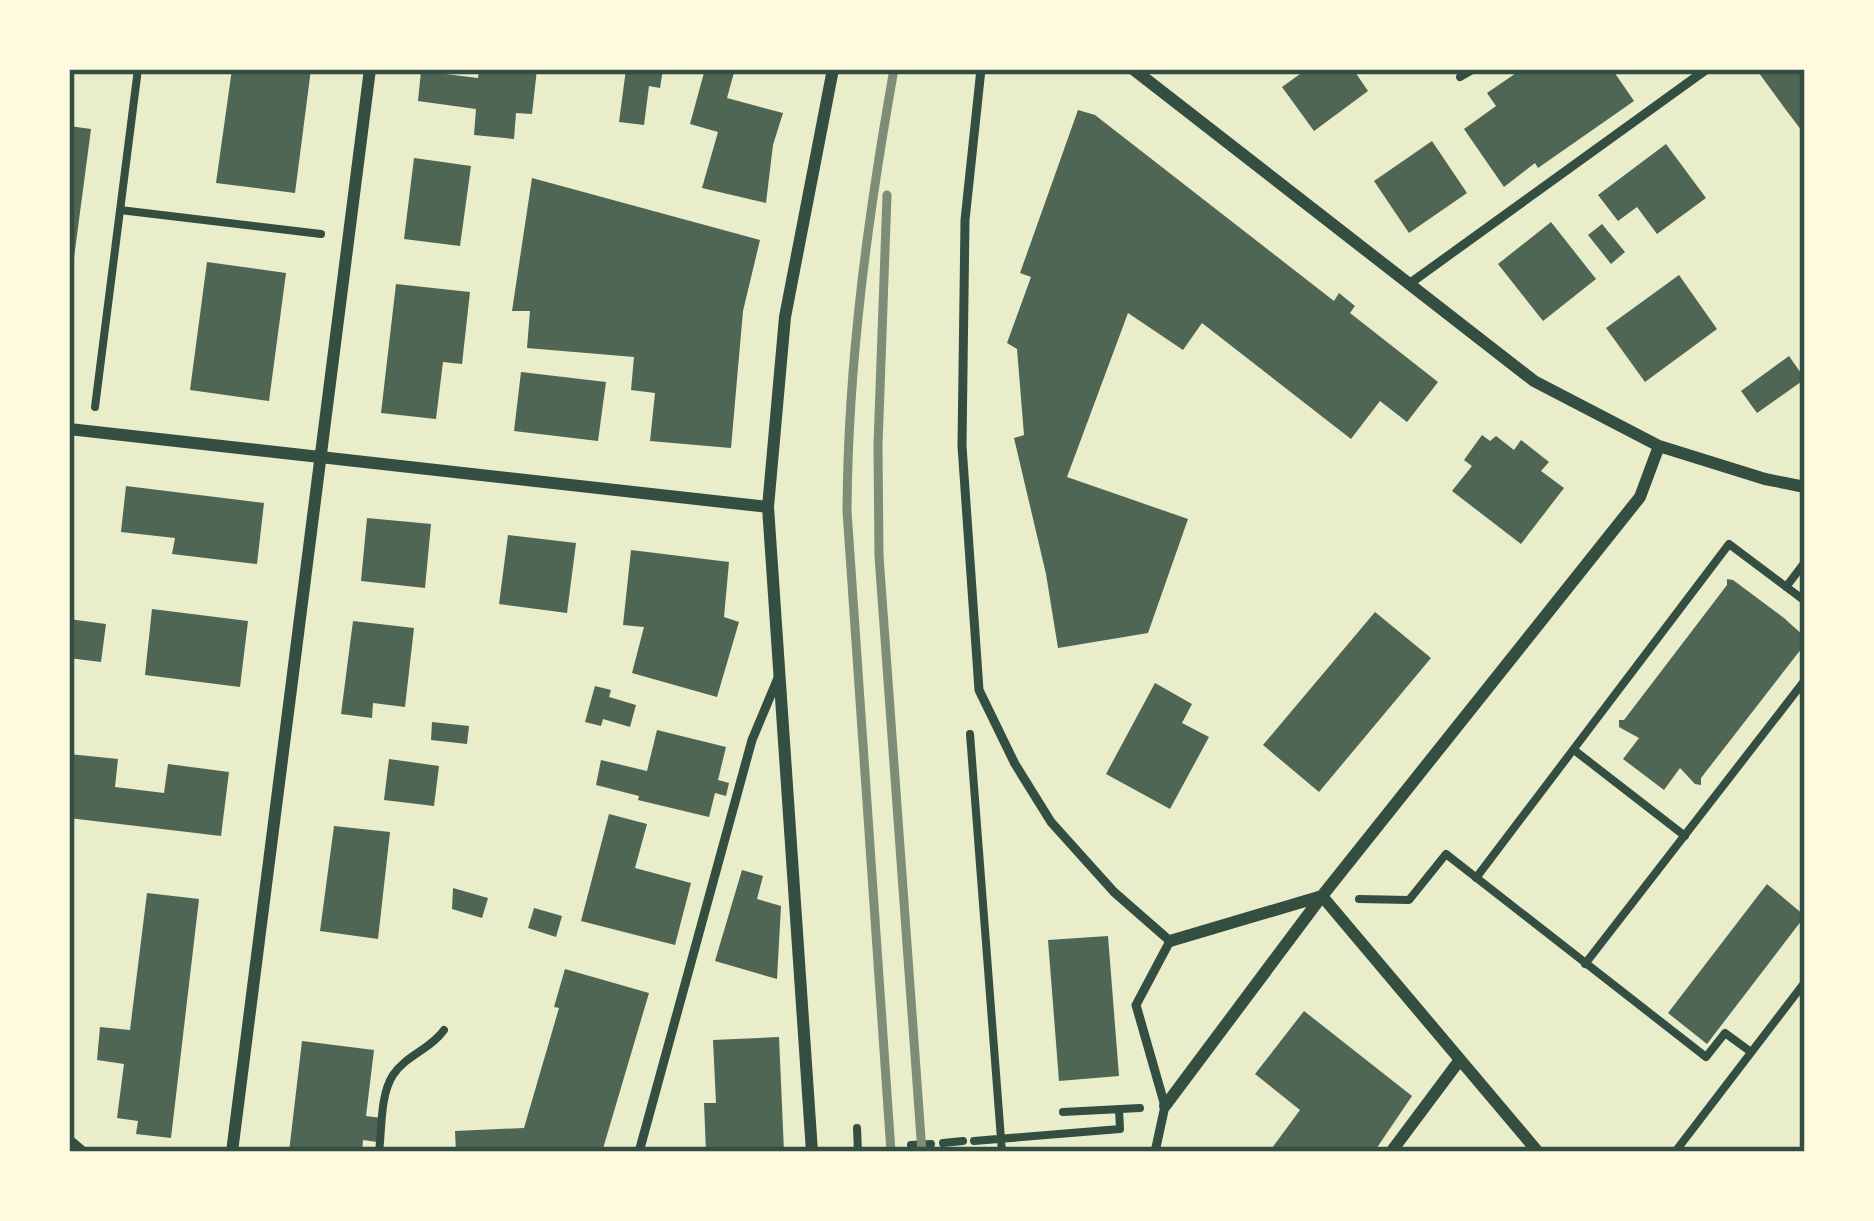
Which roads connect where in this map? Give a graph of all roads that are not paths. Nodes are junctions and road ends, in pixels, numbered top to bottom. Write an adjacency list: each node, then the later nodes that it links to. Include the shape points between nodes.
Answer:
1 (370, 69): 9 (street)
2 (833, 69): 11 (street, via 785,316)
3 (981, 69): 14 (lane, via 965,220 962,446 979,690 1051,822)
4 (1133, 69): 6 (street)
5 (1707, 69): 6 (lane)
6 (1409, 284): 8 (street, via 1534,381)
7 (69, 428): 9 (street)
8 (1659, 446): 10 (street); 13 (street, via 1640,497)
9 (323, 456): 11 (street); 19 (street)
10 (1805, 487)
11 (768, 507): 12 (street)
12 (780, 673): 20 (lane, via 752,740); 21 (street)
13 (1322, 896): 14 (street); 15 (street); 16 (street)
14 (1170, 941): 16 (lane, via 1136,1005)
15 (1459, 1060): 23 (street); 24 (street)
16 (1165, 1106): 22 (lane)
17 (69, 1141): 18 (street)
18 (82, 1152)
19 (232, 1152)
20 (639, 1152)
21 (812, 1152)
22 (1155, 1152)
23 (1391, 1152)
24 (1538, 1152)

